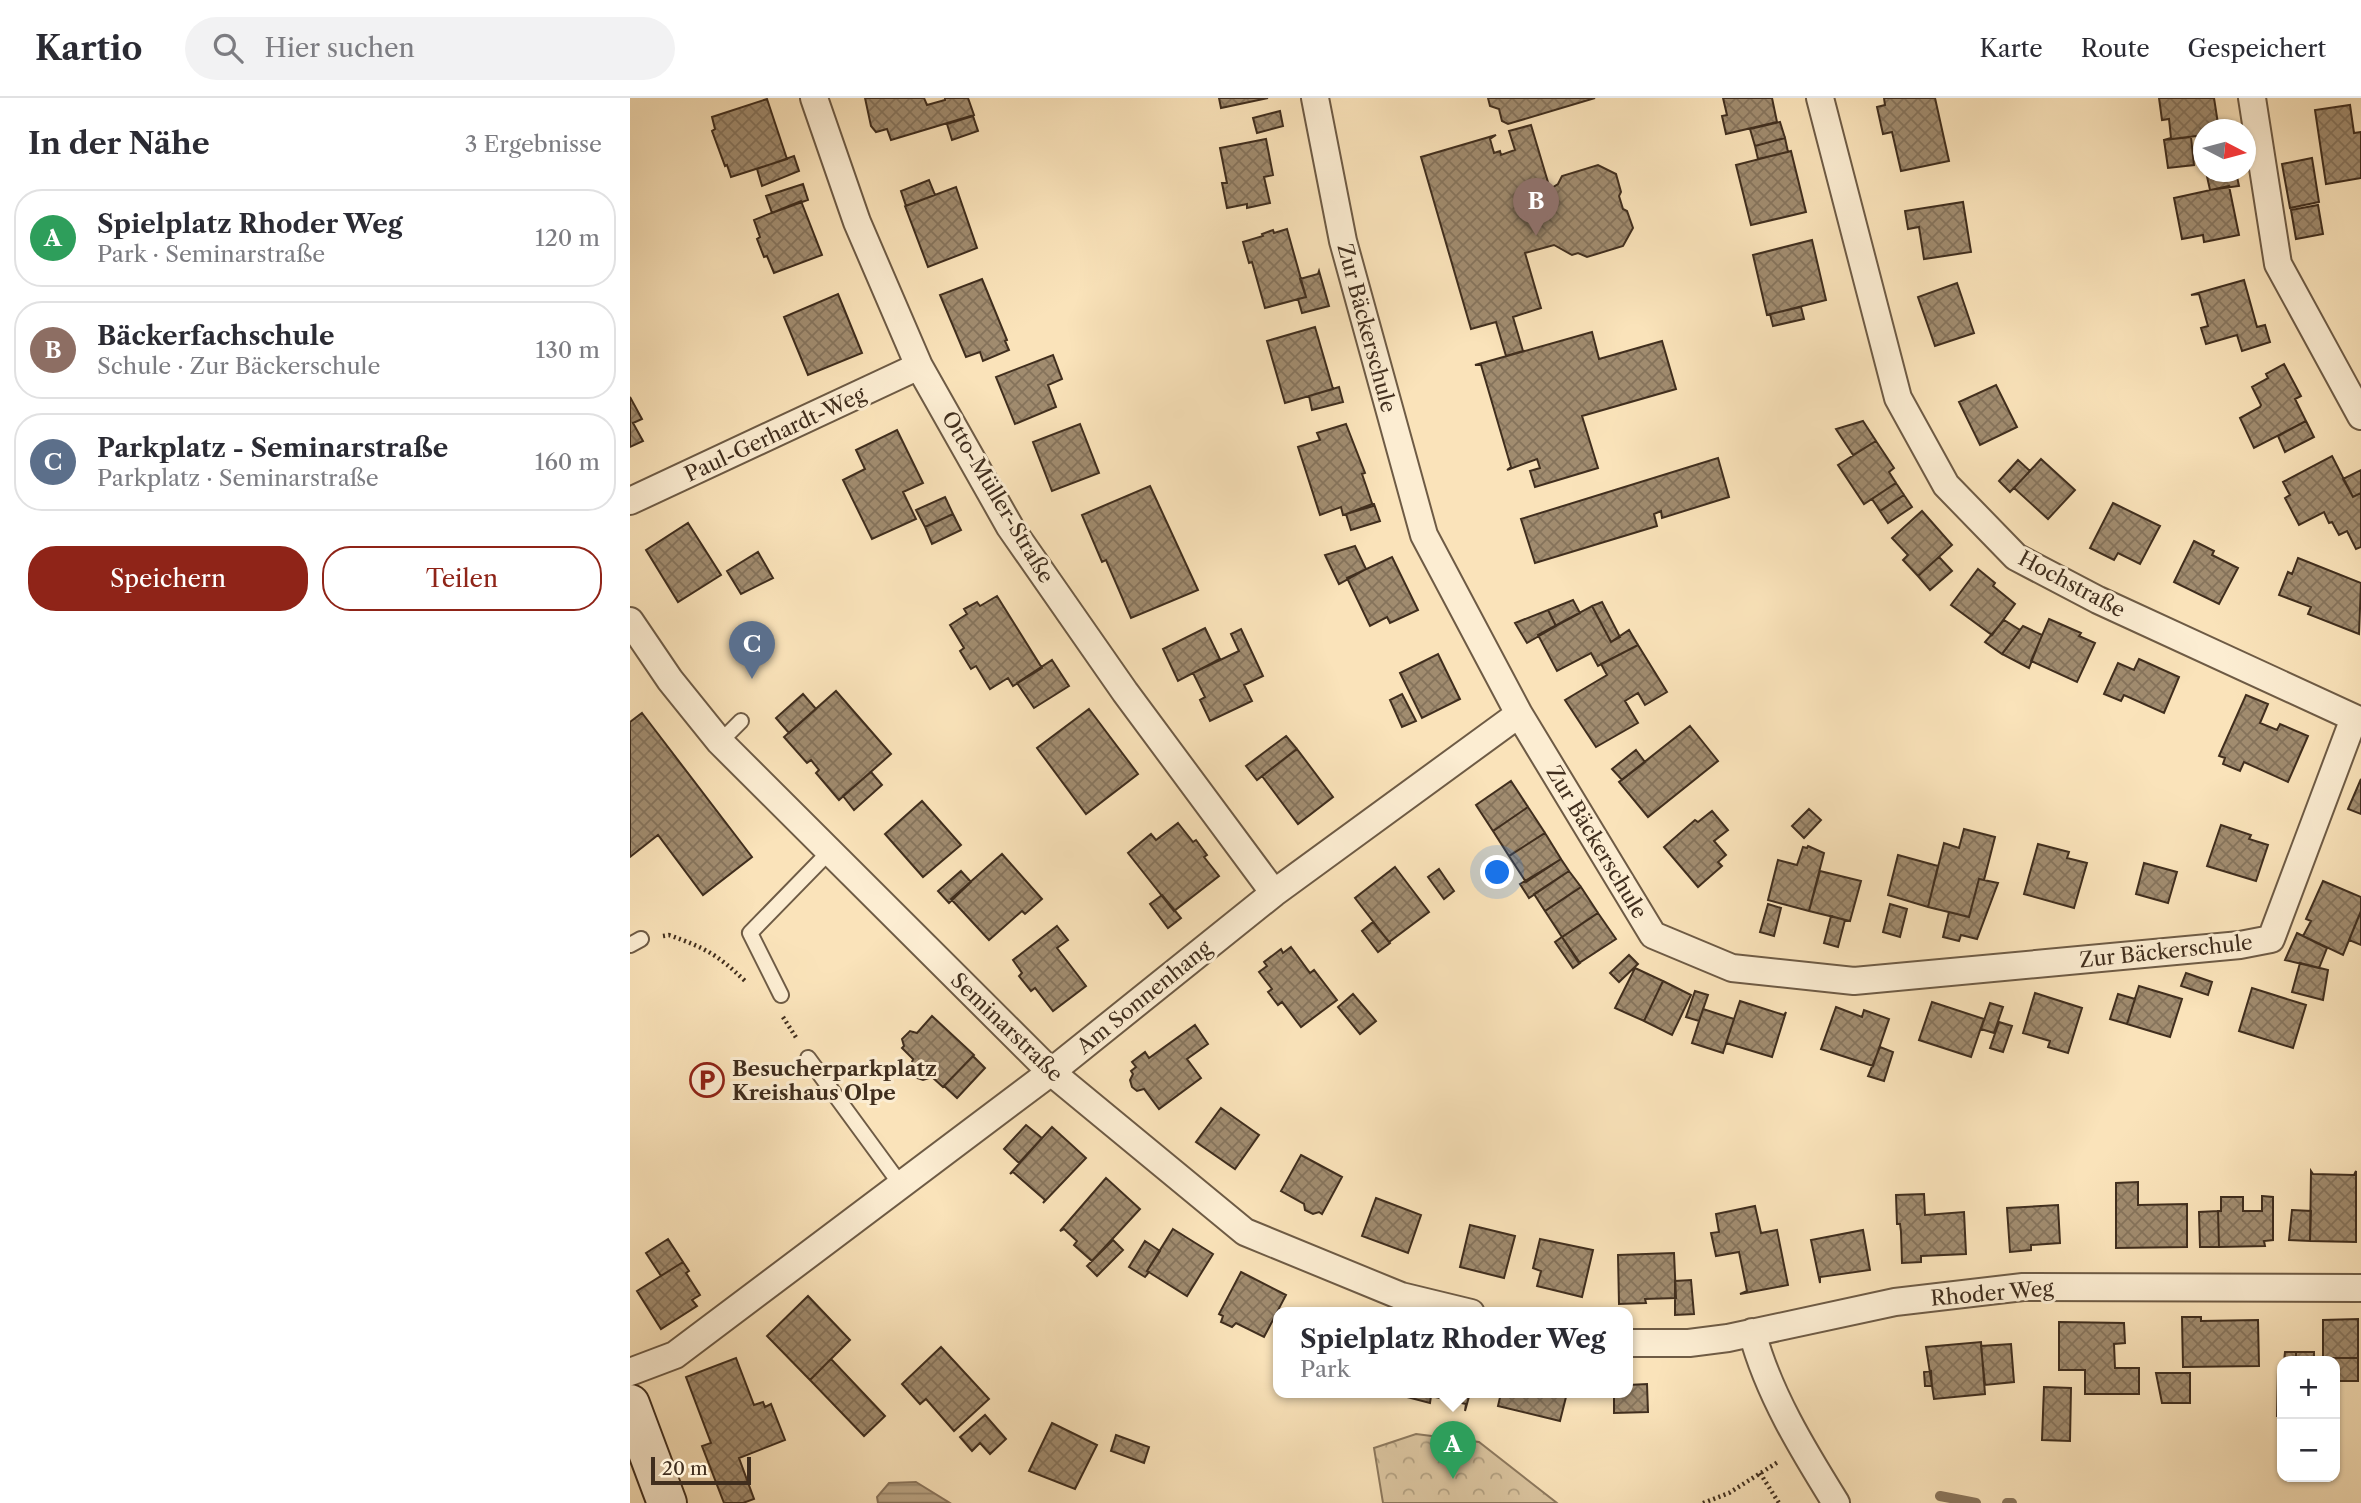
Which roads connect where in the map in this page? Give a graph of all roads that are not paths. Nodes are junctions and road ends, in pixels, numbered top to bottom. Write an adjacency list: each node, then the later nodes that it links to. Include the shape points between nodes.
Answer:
1 (814, 98): 5 (street, Otto-Müller-Straße, via 857,222)
2 (1315, 98): 9 (street, Zur Bäckerschule, via 1343,241 1424,535)
3 (1819, 98): 10 (street, Hochstraße, via 1898,398 1946,485 2016,557 2098,600)
4 (2252, 98): 6 (street, via 2278,264)
5 (919, 366): 7 (street, Paul-Gerhardt-Weg); 14 (street, Otto-Müller-Straße, via 1010,527)
6 (2361, 416)
7 (630, 501)
8 (630, 621): 12 (street, Seminarstraße)
9 (1519, 714): 10 (street, Zur Bäckerschule, via 1653,934 1732,968 1854,981 2271,939); 14 (street, Am Sonnenhang)
10 (2358, 720)
11 (741, 721): 12 (lane)
12 (720, 743): 13 (street, Seminarstraße)
13 (830, 852): 15 (lane, via 750,933); 17 (street, Seminarstraße)
14 (1274, 893): 17 (street, Am Sonnenhang)
15 (781, 995)
16 (808, 1058): 18 (lane)
17 (1051, 1072): 18 (street, Am Sonnenhang); 20 (street, Seminarstraße, via 1245,1232 1401,1296)
18 (901, 1185): 23 (street, Am Sonnenhang, via 676,1355)
19 (2361, 1288): 21 (street, Rhoder Weg, via 2023,1287 1895,1302)
20 (1447, 1307)
21 (1752, 1332): 22 (street, Rhoder Weg, via 1689,1343); 26 (street, via 1763,1369)
22 (1633, 1343)
23 (630, 1372)
24 (630, 1404): 25 (street)
25 (667, 1503)
26 (1836, 1503)

